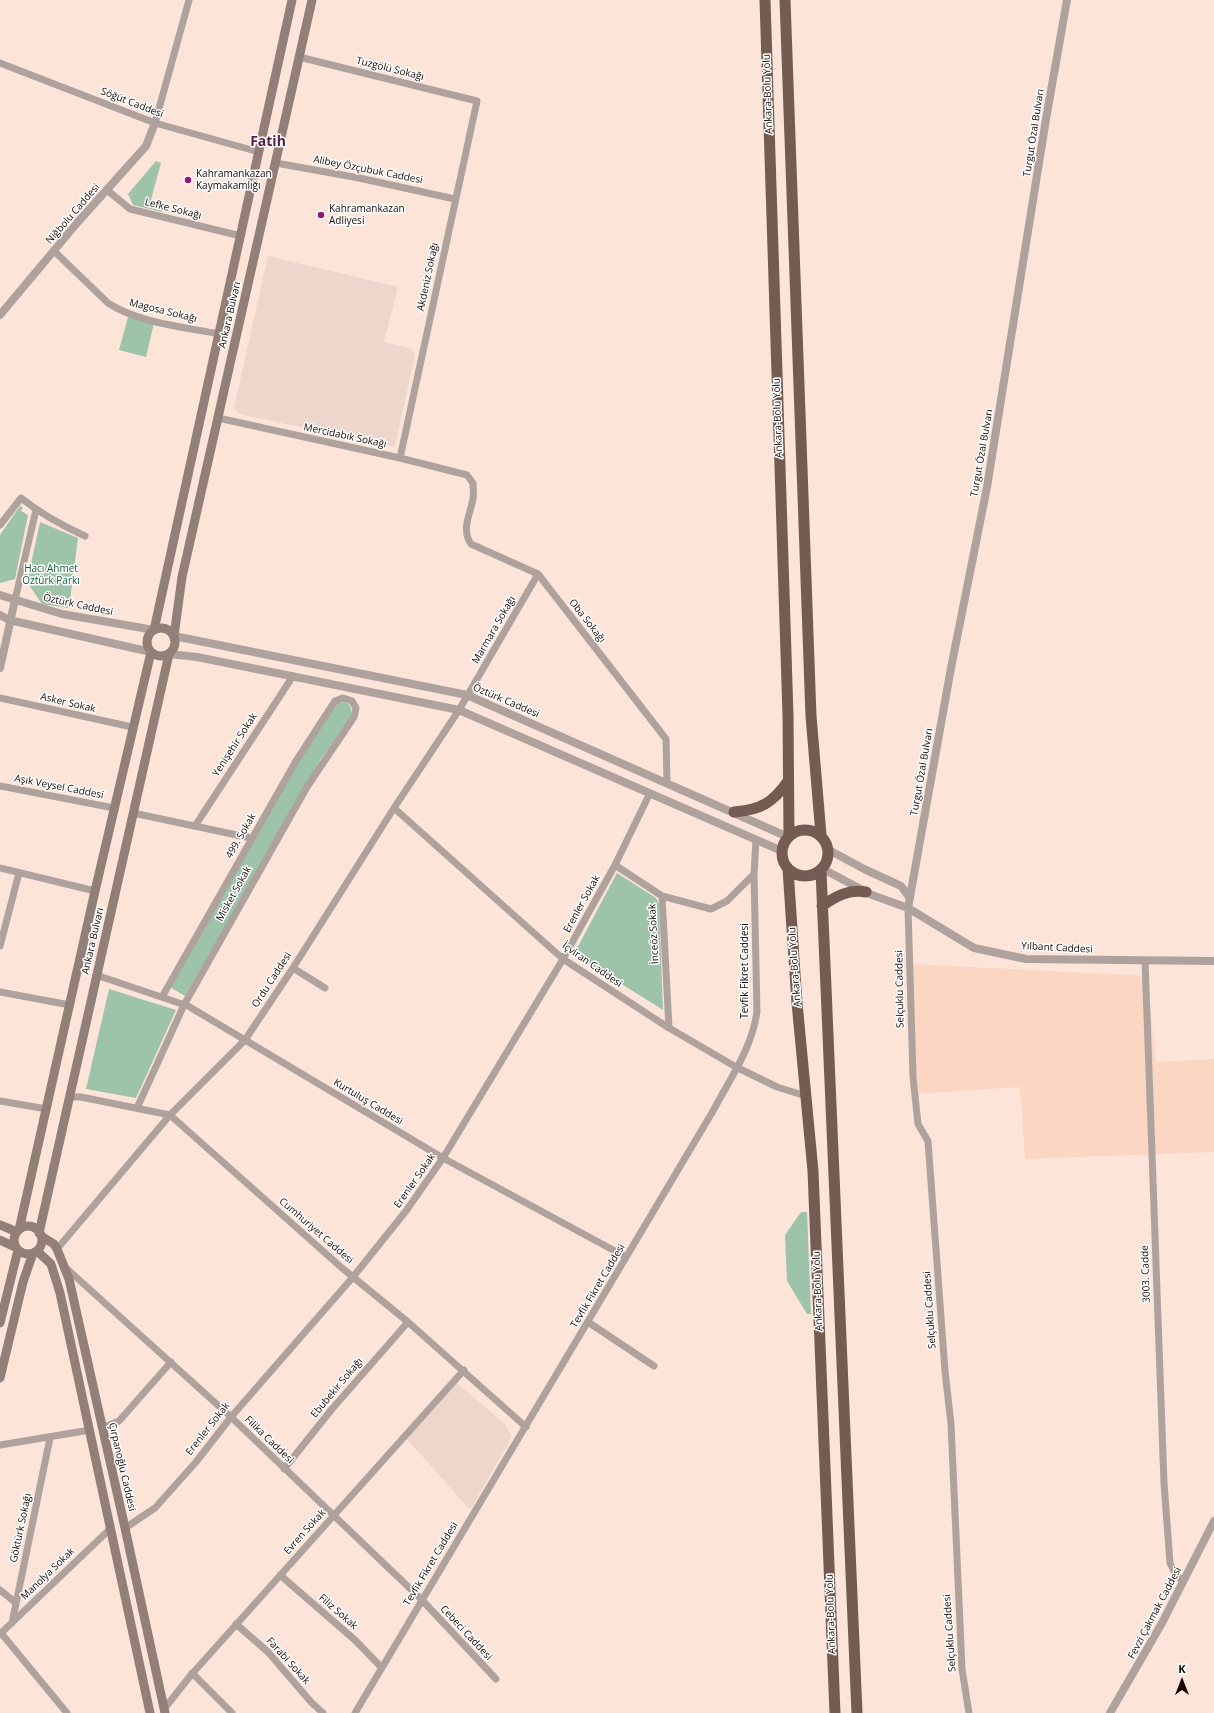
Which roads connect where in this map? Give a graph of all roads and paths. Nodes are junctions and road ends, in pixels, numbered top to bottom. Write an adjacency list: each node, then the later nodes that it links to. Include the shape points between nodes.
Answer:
1 (188, 0): 10 (street)
2 (292, 0): 11 (main road, Ankara Bulvarı)
3 (312, 0): 7 (main road, Ankara Bulvarı)
4 (765, 0): 41 (highway, Ankara-Bolu Yolu)
5 (785, 0): 50 (highway, Ankara-Bolu Yolu, via 811,716)
6 (1067, 0): 65 (street, Turgut Özal Bulvarı, via 987,487)
7 (299, 57): 9 (street, Tuzgölü Sokağı); 12 (main road, Ankara Bulvarı)
8 (0, 63): 10 (street, Söğüt Caddesi)
9 (477, 101): 14 (street, Akdeniz Sokağı)
10 (155, 123): 11 (street, Söğüt Caddesi); 13 (street, Niğbolu Caddesi, via 146,146)
11 (259, 152): 15 (main road, Ankara Bulvarı)
12 (276, 163): 14 (street, Alibey Özçubuk Caddesi); 19 (main road, Ankara Bulvarı)
13 (107, 190): 15 (street, Lefke Sokağı, via 130,209); 16 (street, Niğbolu Caddesi)
14 (455, 199): 20 (street, Akdeniz Sokağı)
15 (241, 236): 18 (main road, Ankara Bulvarı)
16 (54, 251): 17 (street, Niğbolu Caddesi); 18 (street, Magosa Sokağı, via 108,303 119,310 133,316)
17 (0, 316)
18 (219, 334): 30 (main road, Ankara Bulvarı)
19 (218, 418): 20 (street, Mercidabık Sokağı); 31 (main road, Ankara Bulvarı, via 182,577)
20 (400, 458): 24 (street, Mercidabık Sokağı, via 467,475 473,482 473,498 466,530 466,538)
21 (36, 510): 22 (street, via 21,498); 23 (street, via 58,524); 27 (street)
22 (0, 526)
23 (85, 536)
24 (471, 544): 25 (street, Oba Sokağı)
25 (538, 574): 36 (street, Marmara Sokağı); 42 (street, Oba Sokağı, via 666,739)
26 (0, 595): 27 (street, Öztürk Caddesi)
27 (15, 600): 29 (street); 30 (street, Öztürk Caddesi, via 62,614)
28 (0, 615): 29 (street)
29 (10, 620): 32 (street); 34 (street)
30 (154, 630): 31 (main road, via 164,629); 32 (main road, Ankara Bulvarı, via 147,642)
31 (174, 636): 33 (main road, Ankara Bulvarı, via 174,648); 36 (street, Öztürk Caddesi)
32 (151, 652): 33 (main road, via 162,656); 40 (main road, Ankara Bulvarı)
33 (169, 654): 35 (street); 48 (main road, Ankara Bulvarı)
34 (0, 668)
35 (293, 676): 39 (street); 49 (street, Yenişehir Sokak)
36 (467, 695): 39 (street, Ordu Caddesi); 42 (street, Öztürk Caddesi)
37 (0, 698): 40 (street, Asker Sokak)
38 (350, 700): 52 (street, 499. Sokak, via 338,700 328,710); 78 (street, Misket Sokak, via 356,708 354,717 307,787)
39 (459, 710): 44 (street); 46 (street, Ordu Caddesi)
40 (132, 728): 45 (main road, Ankara Bulvarı)
41 (788, 781): 47 (highway, via 779,794 766,804); 51 (highway, Ankara-Bolu Yolu)
42 (667, 782): 47 (street, Öztürk Caddesi)
43 (0, 786): 45 (street, Aşık Veysel Caddesi)
44 (650, 793): 53 (street); 56 (street, Erenler Sokak)
45 (114, 808): 62 (main road, Ankara Bulvarı)
46 (394, 808): 69 (street, İçviran Caddesi); 72 (street, Ordu Caddesi)
47 (734, 812): 51 (street, Öztürk Caddesi)
48 (133, 813): 49 (street); 73 (main road, Ankara Bulvarı)
49 (195, 826): 52 (street)
50 (821, 835): 51 (highway, via 805,830); 54 (highway)
51 (789, 836): 55 (highway)
52 (251, 838): 76 (street, 499. Sokak)
53 (756, 840): 55 (street); 61 (street, Tevfik Fikret Caddesi)
54 (829, 850): 59 (highway, via 828,860); 65 (street, via 901,886)
55 (782, 851): 58 (highway, via 783,861)
56 (615, 865): 64 (street, İnceöz Sokak); 69 (street, Erenler Sokak)
57 (0, 868): 60 (street)
58 (788, 869): 59 (highway, via 804,877); 82 (highway, Ankara-Bolu Yolu)
59 (822, 870): 63 (street, Yılbant Caddesi); 66 (highway, Ankara-Bolu Yolu)
60 (19, 872): 62 (street); 68 (street)
61 (754, 874): 64 (street, via 727,901 711,909); 81 (street, Tevfik Fikret Caddesi, via 757,1012 749,1044)
62 (95, 891): 77 (main road, Ankara Bulvarı)
63 (866, 892): 66 (highway, via 845,893); 67 (street, Yılbant Caddesi)
64 (662, 896): 79 (street, İnceöz Sokak)
65 (910, 898): 67 (street, Turgut Özal Bulvarı)
66 (822, 906): 135 (highway, Ankara-Bolu Yolu)
67 (908, 908): 70 (street, Yılbant Caddesi, via 974,948 1026,959); 136 (street, Selçuklu Caddesi, via 913,1077 918,1124 928,1141 951,1424 962,1669)
68 (0, 946)
69 (563, 959): 79 (street, İçviran Caddesi); 88 (street, Erenler Sokak)
70 (1145, 961): 71 (street, Yılbant Caddesi); 118 (street, 3003. Cadde, via 1164,1483 1170,1563 1176,1575)
71 (1214, 961)
72 (293, 968): 74 (street); 80 (street, Ordu Caddesi)
73 (96, 975): 76 (street, Kurtuluş Caddesi); 83 (main road, Ankara Bulvarı)
74 (325, 988)
75 (0, 992): 77 (street)
76 (162, 997): 78 (street, Kurtuluş Caddesi)
77 (70, 1005): 86 (main road, Ankara Bulvarı)
78 (184, 1005): 80 (street, Kurtuluş Caddesi); 85 (street, Misket Sokak)
79 (669, 1028): 81 (street, İçviran Caddesi)
80 (245, 1040): 87 (street, Ordu Caddesi); 88 (street, Kurtuluş Caddesi)
81 (736, 1067): 82 (street, İçviran Caddesi, via 777,1087); 96 (street, Tevfik Fikret Caddesi, via 713,1111)
82 (806, 1096): 134 (highway, Ankara-Bolu Yolu, via 814,1172)
83 (71, 1097): 85 (street, Cumhuriyet Caddesi); 91 (main road, Ankara Bulvarı)
84 (0, 1101): 86 (street)
85 (137, 1108): 87 (street, Cumhuriyet Caddesi)
86 (46, 1109): 90 (main road, Ankara Bulvarı)
87 (170, 1115): 94 (street, Ordu Caddesi); 98 (street, Cumhuriyet Caddesi)
88 (443, 1158): 96 (street, Kurtuluş Caddesi); 98 (street, Erenler Sokak, via 406,1211)
89 (0, 1225): 90 (main road)
90 (18, 1231): 91 (main road, via 32,1227); 93 (main road, Ankara Bulvarı, via 14,1240)
91 (40, 1235): 94 (main road, Çırpanoğlu Caddesi); 95 (main road, Ankara Bulvarı, via 41,1244)
92 (0, 1240): 93 (main road)
93 (17, 1248): 95 (main road, via 25,1254); 101 (main road, Ankara Bulvarı)
94 (57, 1249): 97 (main road, Çırpanoğlu Caddesi)
95 (35, 1252): 105 (main road, Ankara Bulvarı, via 23,1282); 109 (main road, via 48,1259 54,1269)
96 (626, 1257): 100 (street, Tevfik Fikret Caddesi)
97 (64, 1267): 102 (street, Filika Caddesi); 108 (main road, Çırpanoğlu Caddesi)
98 (353, 1277): 99 (street, Cumhuriyet Caddesi); 106 (street, Erenler Sokak)
99 (408, 1322): 104 (street, Cumhuriyet Caddesi); 112 (street, Ebubekir Sokağı)
100 (588, 1322): 103 (street); 107 (street, Tevfik Fikret Caddesi)
101 (0, 1323)
102 (171, 1362): 106 (street, Filika Caddesi); 108 (street, via 119,1420)
103 (654, 1366)
104 (464, 1370): 107 (street, Cumhuriyet Caddesi); 113 (street, Evren Sokak)
105 (0, 1378)
106 (230, 1417): 112 (street, Filika Caddesi); 116 (street, Erenler Sokak, via 196,1462 155,1508)
107 (526, 1426): 120 (street, Tevfik Fikret Caddesi)
108 (102, 1428): 116 (main road, Çırpanoğlu Caddesi)
109 (90, 1430): 110 (street); 115 (main road)
110 (50, 1438): 111 (street); 121 (street, Göktürk Sokağı)
111 (0, 1445)
112 (284, 1469): 113 (street, Filika Caddesi)
113 (334, 1516): 117 (street, Evren Sokak); 120 (street, Filika Caddesi)
114 (1214, 1521): 118 (street, Fevzi Çakmak Caddesi)
115 (111, 1528): 122 (street, Manolya Sokak); 130 (main road)
116 (125, 1528): 128 (main road, Çırpanoğlu Caddesi)
117 (280, 1575): 123 (street, Evren Sokak); 125 (street, Filiz Sokak)
118 (1183, 1581): 137 (street, Fevzi Çakmak Caddesi)
119 (0, 1590): 121 (street)
120 (421, 1599): 125 (street, Tevfik Fikret Caddesi); 127 (street, Cebeci Caddesi)
121 (16, 1603): 122 (street, Göktürk Sokağı)
122 (12, 1623): 124 (street, Manolya Sokak)
123 (236, 1624): 126 (street, Evren Sokak); 132 (street, Farabi Sokak, via 268,1652)
124 (1, 1634): 129 (street)
125 (382, 1667): 133 (street, Tevfik Fikret Caddesi)
126 (192, 1673): 128 (street, Evren Sokak); 131 (street)
127 (496, 1679)
128 (164, 1711)
129 (67, 1713)
130 (150, 1713)
131 (232, 1713)
132 (323, 1713)
133 (355, 1713)
134 (835, 1713)
135 (857, 1713)
136 (969, 1713)
137 (1110, 1713)

